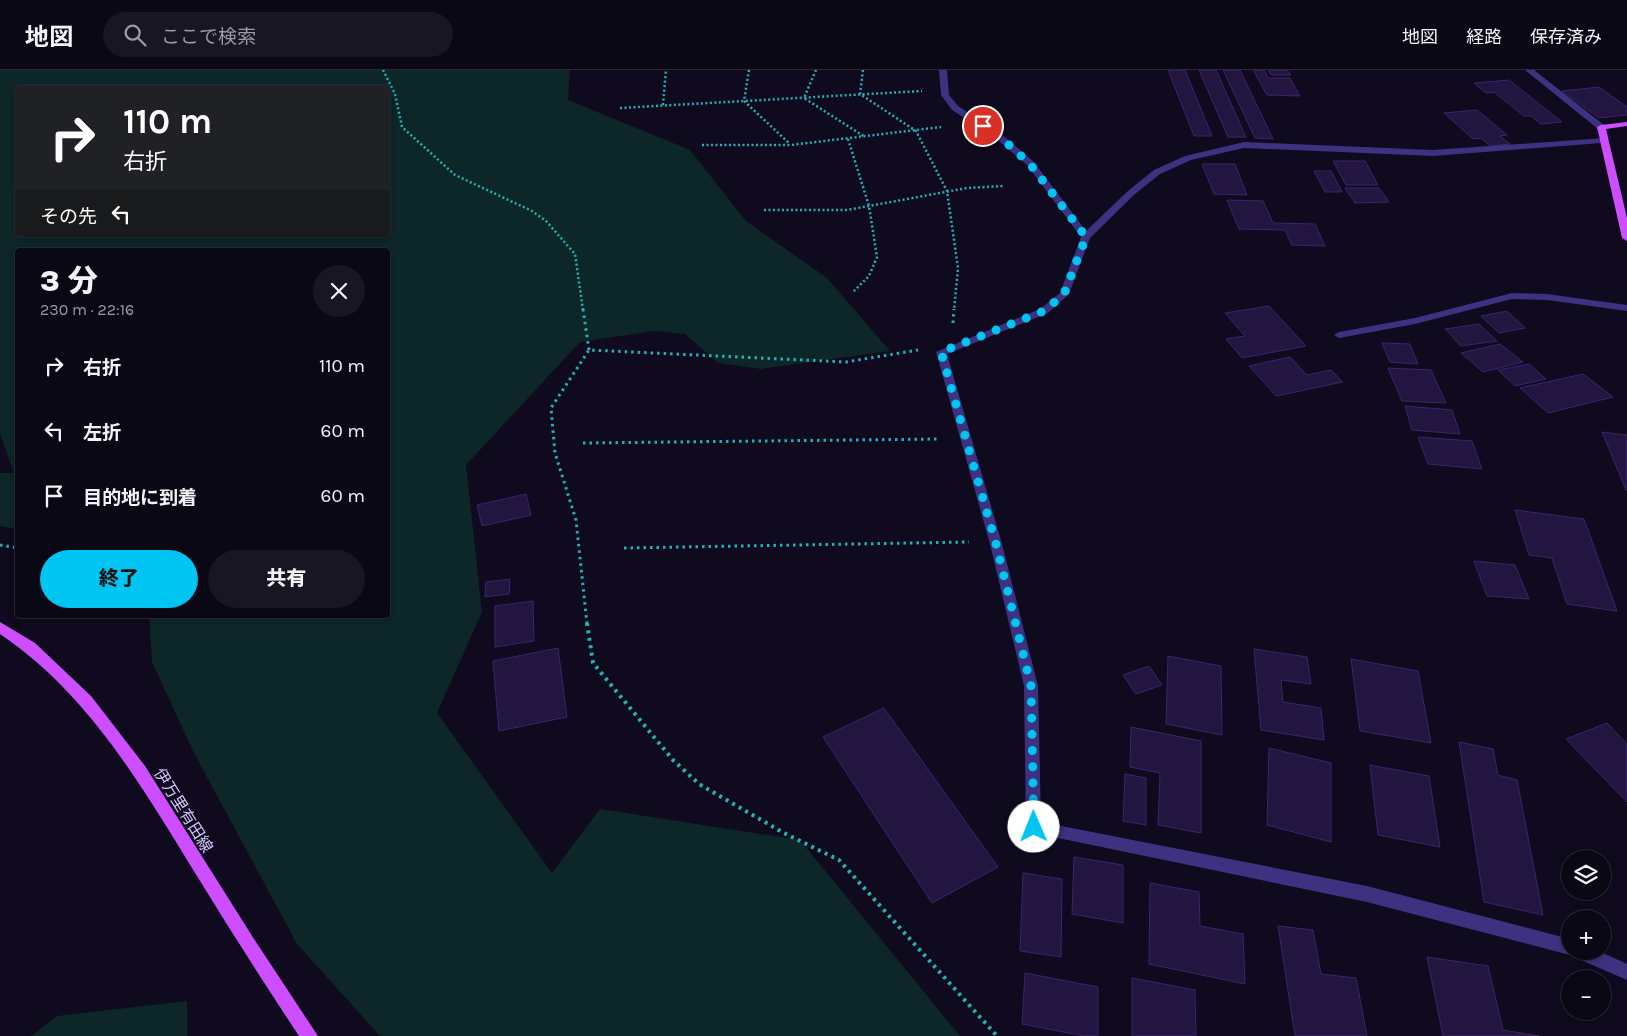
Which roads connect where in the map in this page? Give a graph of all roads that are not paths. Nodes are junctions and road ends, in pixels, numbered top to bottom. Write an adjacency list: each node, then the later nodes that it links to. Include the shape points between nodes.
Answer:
1 (942, 70): 6 (street, via 945,95 955,108 998,135 1030,164)
2 (1529, 70): 4 (street)
3 (1627, 124): 4 (main road)
4 (1600, 127): 5 (main road)
5 (1602, 140): 6 (street, via 1433,153 1244,145 1188,158 1157,172); 7 (main road)
6 (1086, 237): 11 (street, via 1064,294 1044,311 941,352 996,544 1031,686 1034,827 1367,894)
7 (1627, 238)
8 (1627, 308): 9 (street, via 1547,297 1512,296 1415,321)
9 (1339, 335)
10 (0, 627): 14 (main road, 伊万里有田線, via 30,647 86,700 140,770 248,945)
11 (1561, 945)
12 (1600, 960): 13 (street)
13 (1627, 972)
14 (309, 1036)

